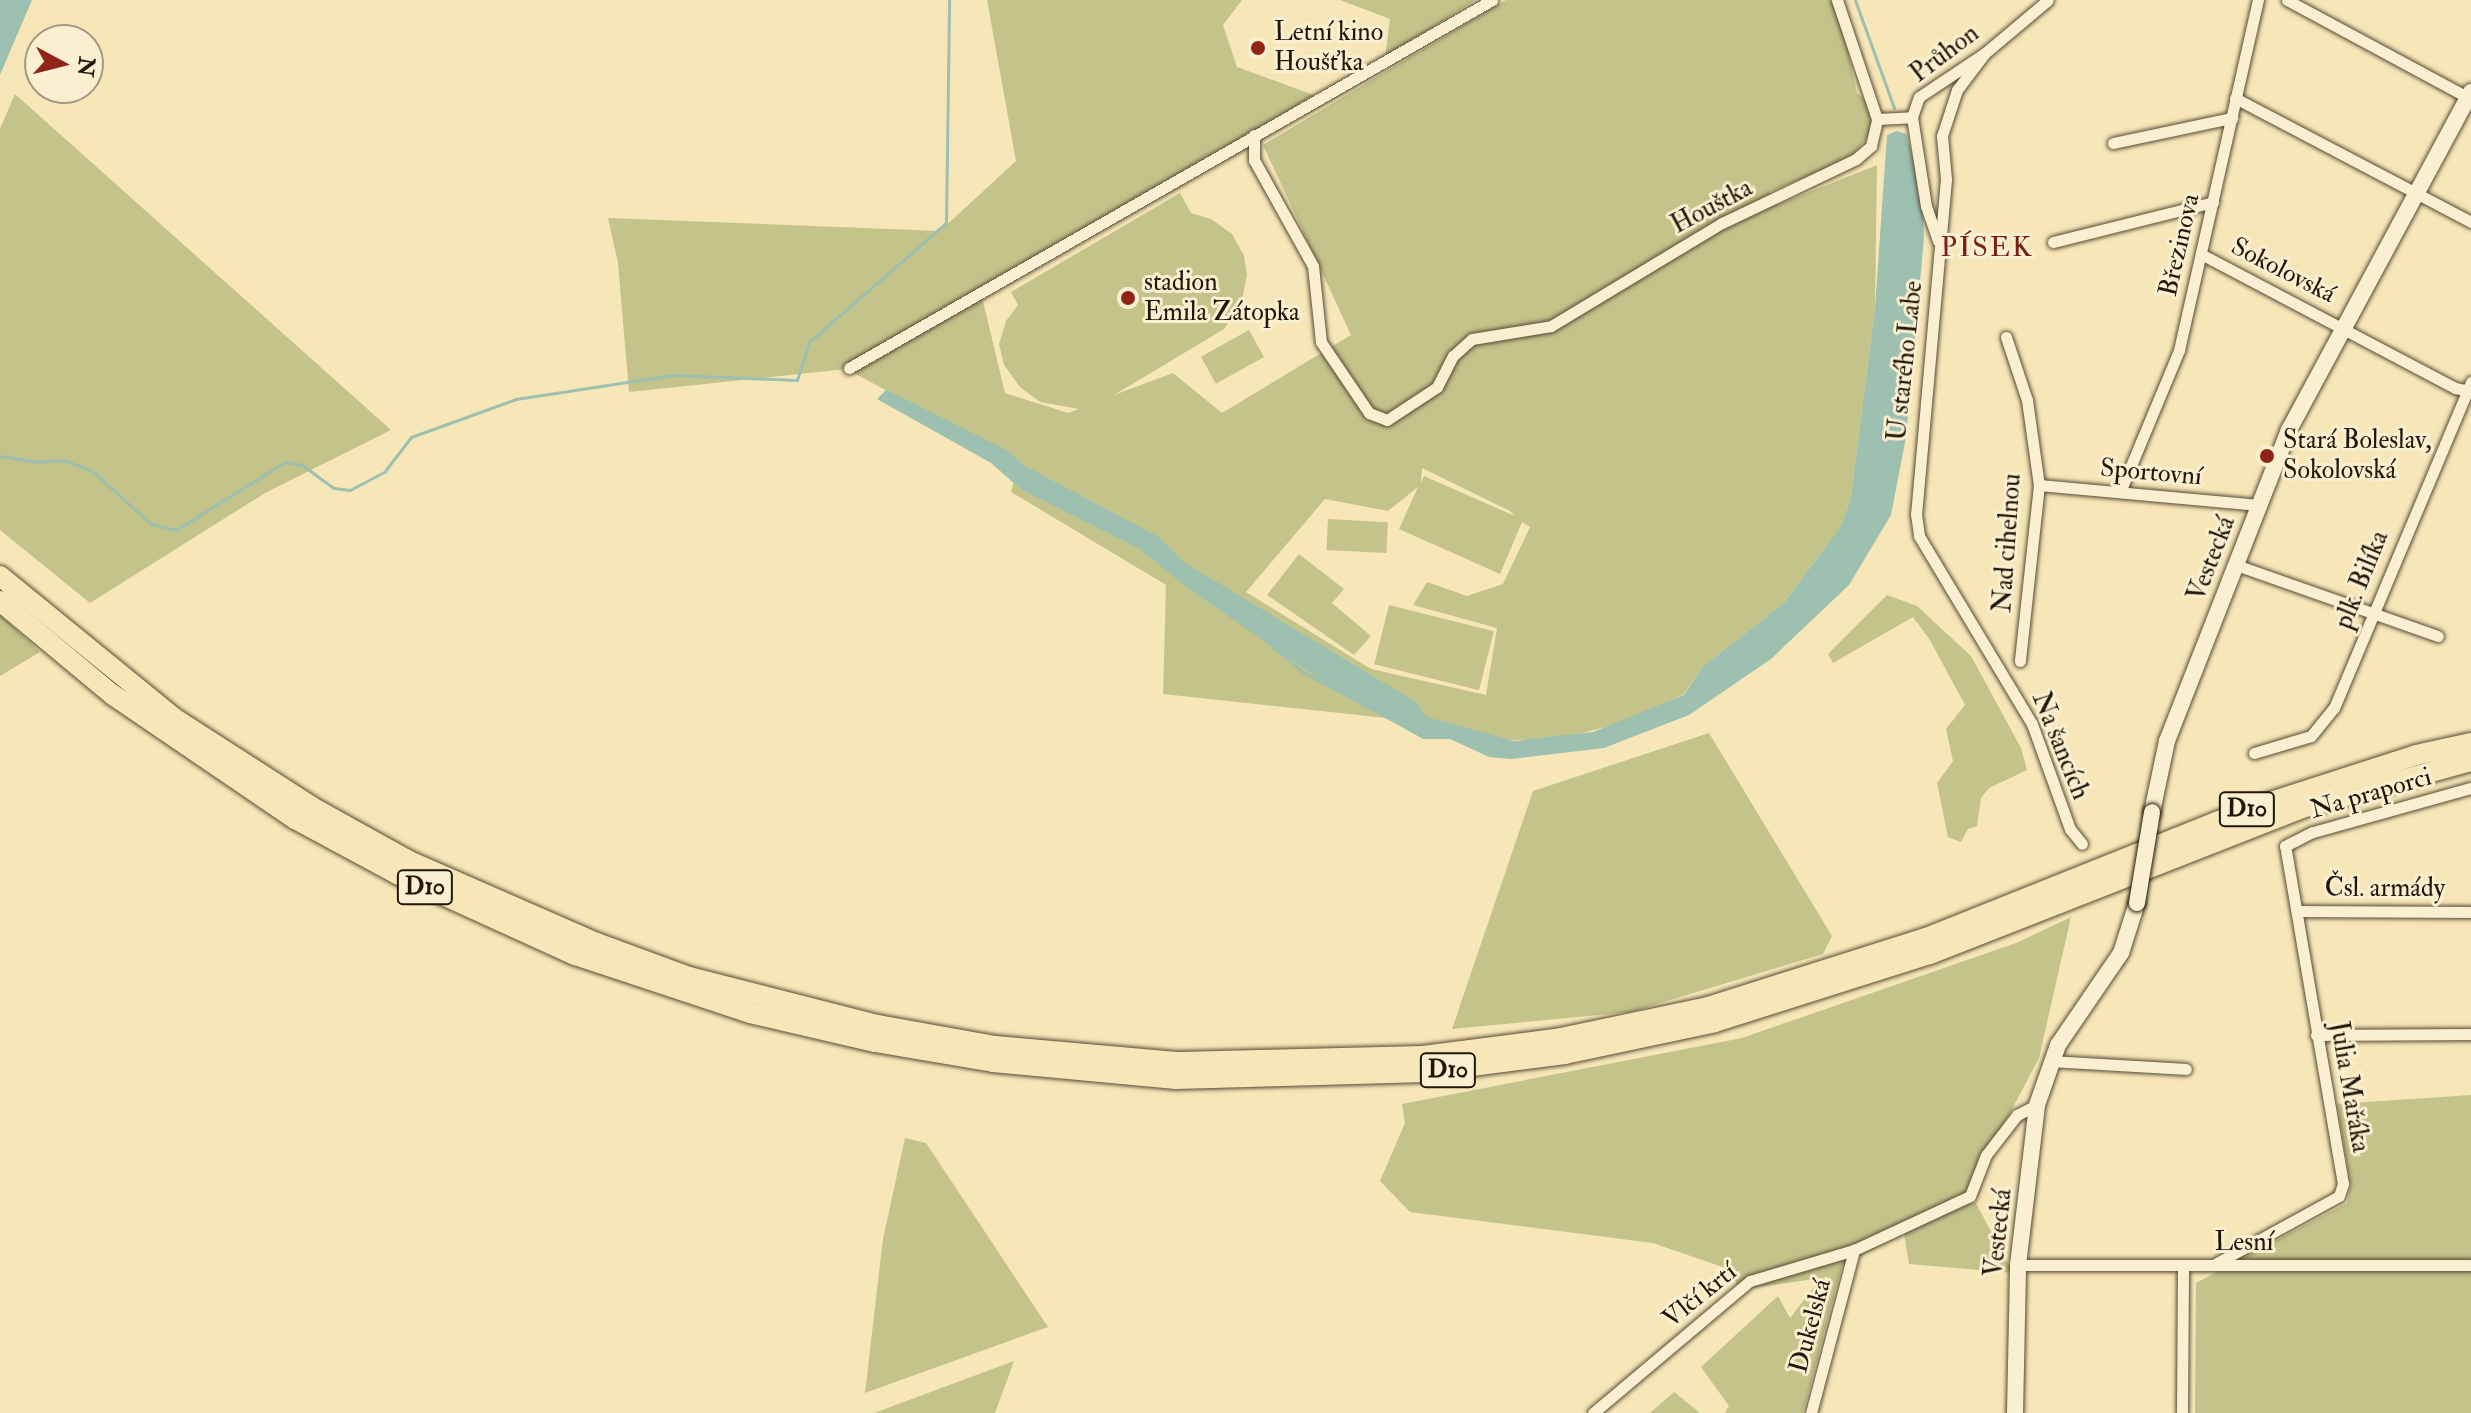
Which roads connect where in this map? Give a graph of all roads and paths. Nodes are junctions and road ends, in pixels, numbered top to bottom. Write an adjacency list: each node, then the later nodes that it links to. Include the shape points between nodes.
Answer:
1 (1492, 0): 12 (street)
2 (1837, 0): 11 (street)
3 (2048, 0): 6 (street, Průhon)
4 (2258, 0): 8 (street, Březinova)
5 (2287, 0): 7 (street)
6 (1985, 53): 9 (street, Průhon, via 1919,97); 18 (street, U starého Labe, via 1945,114)
7 (2470, 96): 14 (street, Vestecká)
8 (2235, 98): 10 (street, Březinova); 14 (street)
9 (1912, 117): 11 (street); 18 (street, via 1926,206)
10 (2232, 118): 13 (street); 15 (street, Březinova)
11 (1877, 119): 12 (street, Houštka, via 1871,146 1856,159 1722,223 1551,326 1472,339 1453,356 1432,392 1387,420 1377,419 1321,342 1313,266 1254,160)
12 (1254, 135): 22 (street)
13 (2113, 143)
14 (2418, 193): 16 (street); 20 (street, Vestecká)
15 (2213, 202): 17 (street); 19 (street, Březinova)
16 (2471, 222)
17 (2053, 242)
18 (1940, 247): 34 (street, U starého Labe, via 1916,489 1919,536)
19 (2201, 254): 20 (street, Sokolovská); 25 (street, Březinova, via 2179,350)
20 (2345, 328): 23 (street, Sokolovská); 26 (street, Vestecká, via 2289,430)
21 (2006, 337): 24 (street, Nad cihelnou, via 2027,400)
22 (849, 368)
23 (2470, 388): 30 (street, plk. Bilíka)
24 (2039, 485): 25 (street, Sportovní); 33 (street, Nad cihelnou)
25 (2120, 492): 26 (street, Sportovní)
26 (2259, 505): 27 (street, Vestecká)
27 (2236, 565): 30 (street); 46 (street, Vestecká, bridge, via 2167,741 2137,903 2121,953)
28 (0, 576): 32 (highway, D10)
29 (0, 601): 32 (highway, D10)
30 (2373, 613): 31 (street); 36 (street, plk. Bilíka, via 2334,708 2311,736)
31 (2438, 636)
32 (73, 651): 41 (highway, D10, via 198,756 295,819 425,887 575,955 669,989 993,1062 1176,1079 1426,1072 1565,1054 1715,1022 1854,981)
33 (2020, 661)
34 (1999, 665): 39 (street, Na šancích, via 2032,724 2070,829)
35 (2471, 743): 41 (highway, D10, via 2416,755 2246,810)
36 (2254, 753)
37 (2471, 761): 41 (highway, D10, via 2305,807)
38 (2471, 788): 40 (street, Na praporci, via 2313,832)
39 (2082, 844)
40 (2285, 846): 42 (street, Julia Mařáka)
41 (2030, 906)
42 (2298, 911): 43 (street, Čsl. armády); 45 (street, Julia Mařáka)
43 (2471, 912)
44 (2471, 1034): 45 (street)
45 (2316, 1035): 49 (street, Julia Mařáka, via 2343,1184 2339,1196)
46 (2051, 1061): 47 (street); 48 (street, Vestecká)
47 (2186, 1069)
48 (2037, 1105): 50 (street, Vlčí krtí, via 2017,1115 1986,1155 1970,1196); 52 (street, Vestecká)
49 (2244, 1248): 51 (street, Julia Mařáka); 53 (street)
50 (1854, 1250): 56 (street, Vlčí krtí, via 1750,1281); 57 (street, Dukelská)
51 (2215, 1264): 53 (street, Lesní); 55 (street, Lesní)
52 (2018, 1265): 55 (street, Lesní); 58 (street, Vestecká)
53 (2245, 1265): 54 (street, Lesní)
54 (2471, 1265)
55 (2183, 1266): 59 (street)
56 (1593, 1413)
57 (1811, 1413)
58 (2015, 1413)
59 (2182, 1413)

